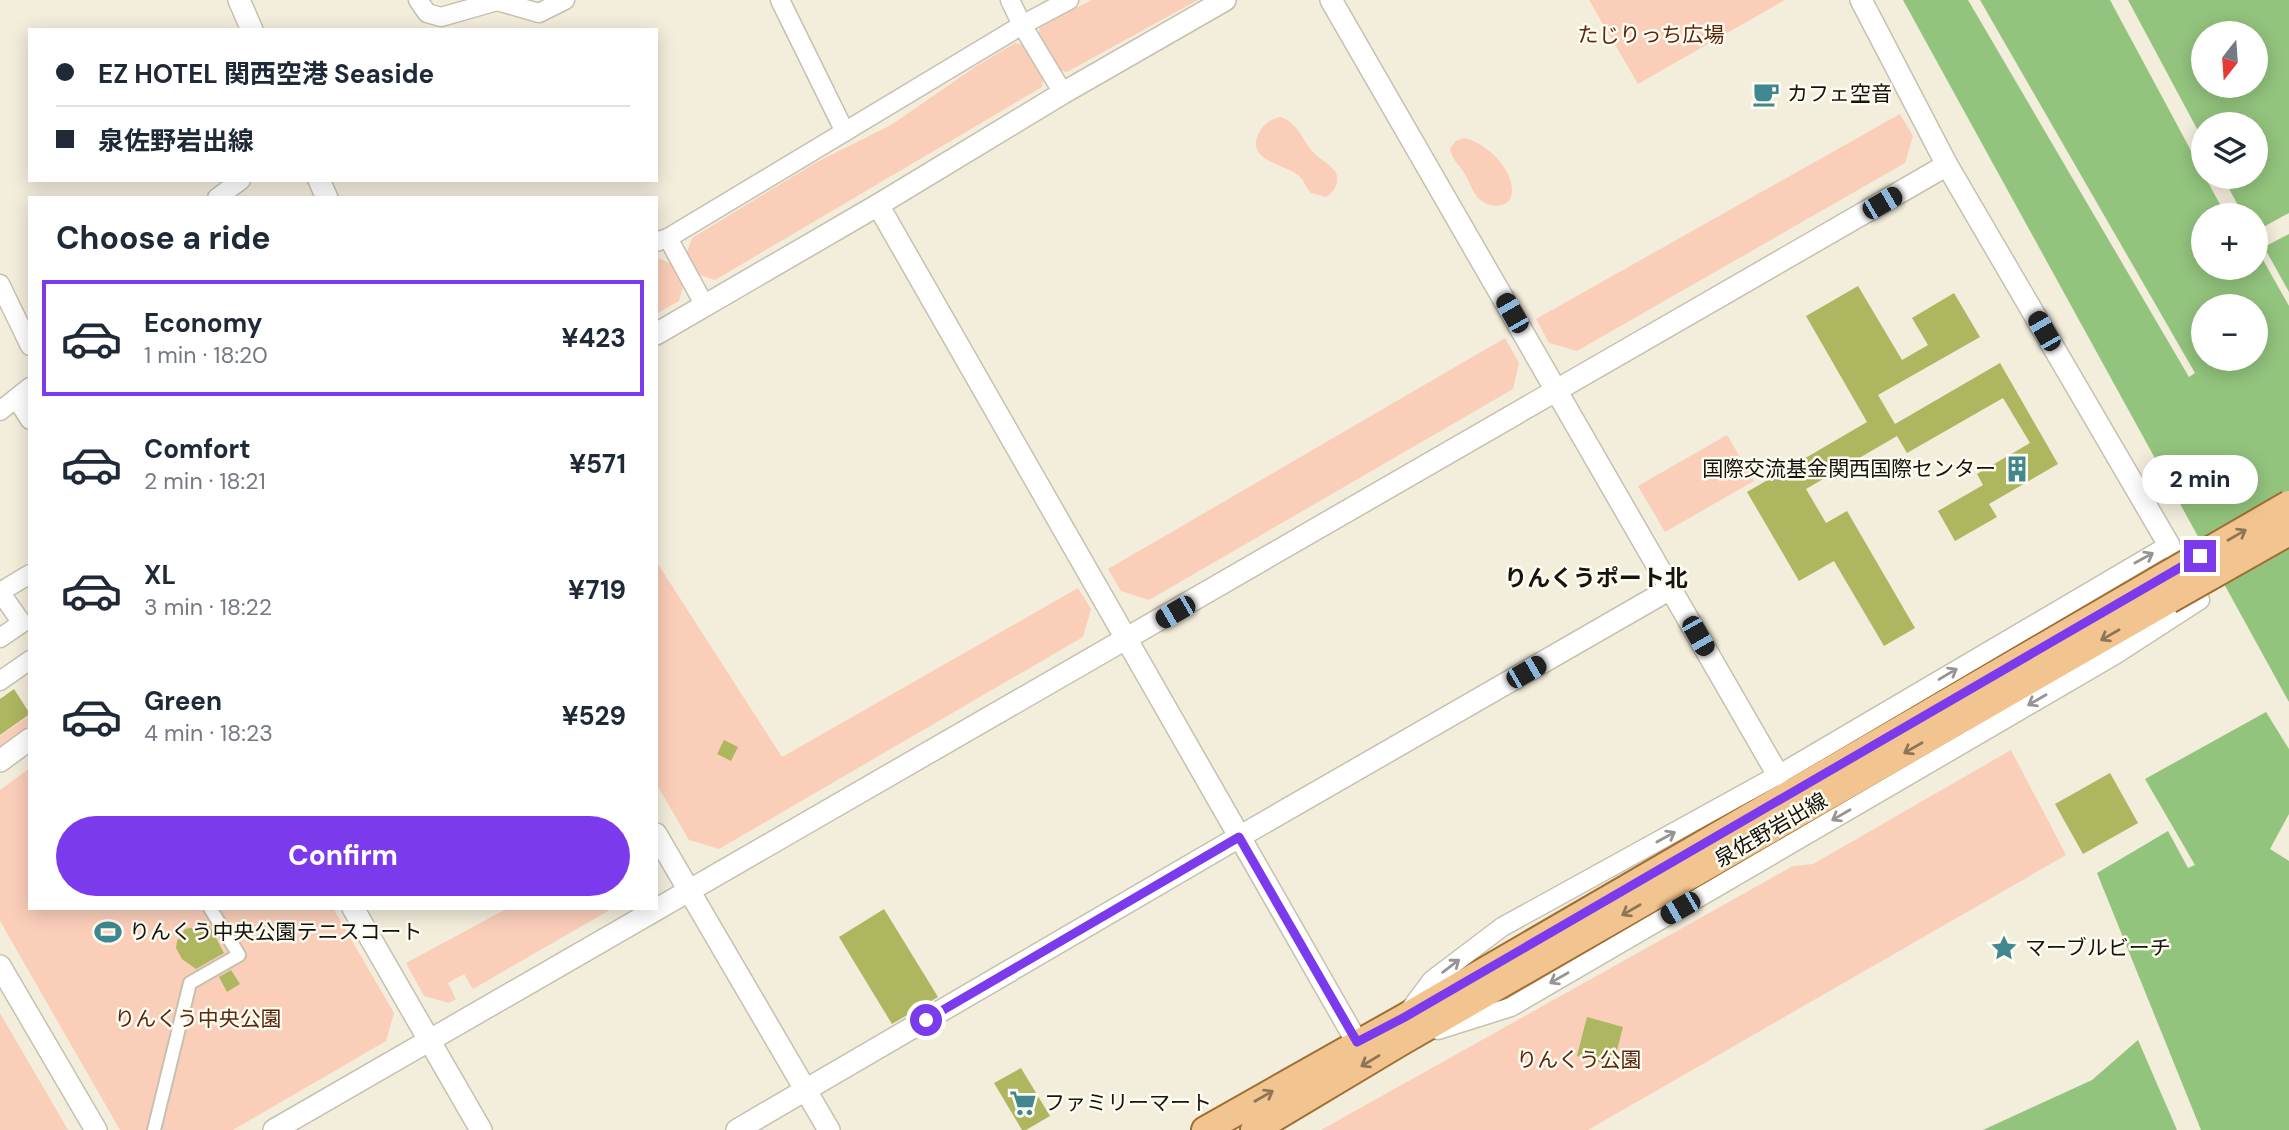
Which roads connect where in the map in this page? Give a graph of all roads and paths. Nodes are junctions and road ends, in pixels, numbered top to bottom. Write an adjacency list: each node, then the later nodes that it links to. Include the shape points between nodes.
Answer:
1 (239, 0): 12 (street)
2 (418, 0): 10 (street, via 427,13 441,18 497,1)
3 (565, 0): 10 (street)
4 (780, 0): 14 (street)
5 (1010, 0): 11 (street)
6 (1069, 0): 11 (street)
7 (1225, 0): 13 (street)
8 (1331, 0): 24 (street)
9 (1861, 0): 15 (street)
10 (537, 6)
11 (1022, 25): 13 (street); 14 (street)
12 (251, 28)
13 (1063, 93): 18 (street)
14 (845, 132): 19 (street)
15 (1947, 165): 24 (street); 30 (street)
16 (238, 182): 17 (street)
17 (220, 196)
18 (878, 205): 21 (street); 36 (street)
19 (662, 240): 21 (street)
20 (0, 284): 22 (street)
21 (705, 306): 23 (street)
22 (25, 322)
23 (658, 333)
24 (1557, 391): 32 (street); 36 (street)
25 (23, 393): 26 (street); 27 (street)
26 (0, 411)
27 (28, 412)
28 (2289, 504): 33 (main road, 泉佐野岩出線, one-way to 28, bridge)
29 (2289, 532): 33 (main road, 泉佐野岩出線, bridge)
30 (2169, 545): 41 (street, one-way to 30); 50 (street, one-way to 50, via 2200,600 2115,655 1511,1007)
31 (28, 575): 34 (street)
32 (1670, 589): 41 (street); 42 (street)
33 (2163, 591): 50 (main road, 泉佐野岩出線)
34 (0, 592): 35 (street, via 22,623)
35 (0, 638)
36 (1127, 640): 42 (street); 44 (street)
37 (28, 661): 38 (street)
38 (0, 681)
39 (28, 740): 40 (street)
40 (0, 761)
41 (1778, 775): 50 (street, one-way to 41, via 1432,980 1502,927)
42 (1239, 837): 52 (street); 53 (street)
43 (658, 838): 44 (street)
44 (688, 890): 45 (street); 53 (street)
45 (658, 907)
46 (211, 910): 55 (street, via 239,955 190,983)
47 (354, 910): 51 (street)
48 (653, 910): 51 (street)
49 (0, 966): 54 (street)
50 (1403, 1029): 52 (main road, 泉佐野岩出線); 61 (main road, 泉佐野岩出線, one-way to 61)
51 (428, 1040): 56 (street); 57 (street)
52 (1357, 1042): 60 (main road, 泉佐野岩出線, one-way to 52)
53 (806, 1090): 58 (street); 59 (street)
54 (96, 1130)
55 (154, 1130)
56 (274, 1130)
57 (481, 1130)
58 (737, 1130)
59 (829, 1130)
60 (1205, 1130)
61 (1254, 1130)

